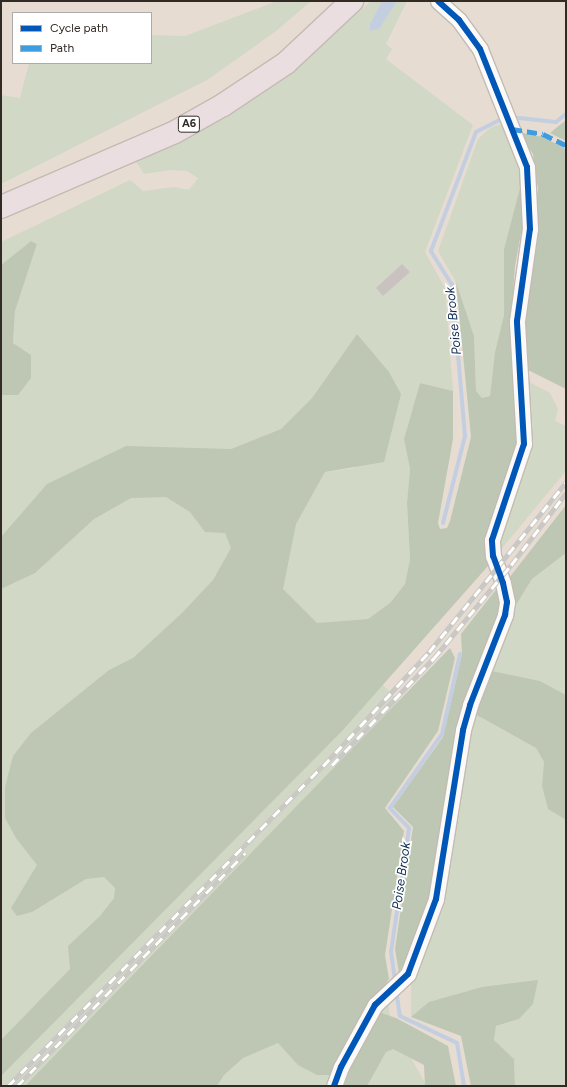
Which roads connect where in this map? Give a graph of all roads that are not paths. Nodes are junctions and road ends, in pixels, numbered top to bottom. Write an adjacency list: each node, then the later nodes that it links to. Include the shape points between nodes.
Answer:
1 (352, 1): 3 (highway, A6, via 286,63 223,105 175,132)
2 (438, 1): 4 (street, via 459,20 480,49 527,167 531,209 517,321 524,444 492,540 492,556 503,583 507,602 505,615 470,705 463,730 436,899 403,980 375,1005 341,1066)
3 (1, 207)
4 (334, 1086)

